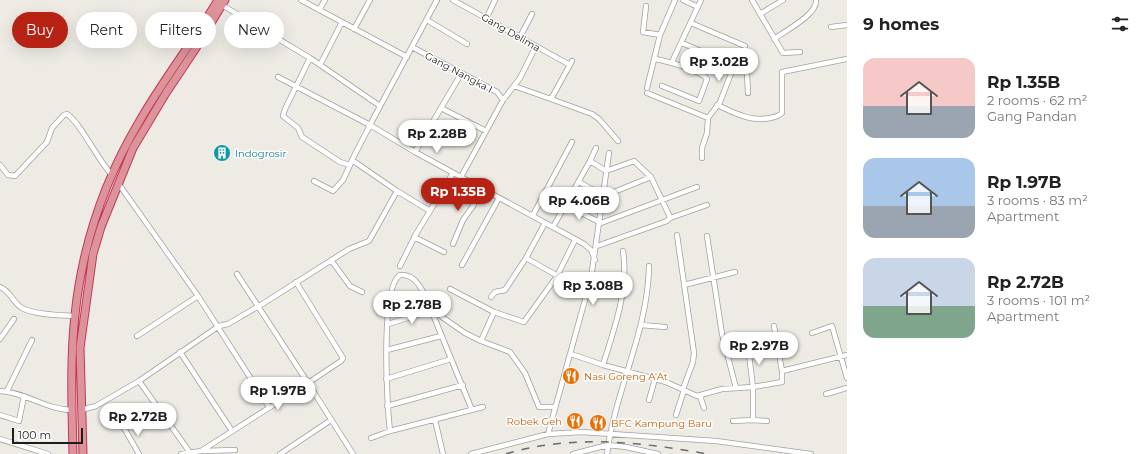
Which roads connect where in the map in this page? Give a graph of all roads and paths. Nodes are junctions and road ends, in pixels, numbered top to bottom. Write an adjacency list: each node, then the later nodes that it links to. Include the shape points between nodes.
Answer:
1 (301, 0): 16 (street)
2 (325, 0): 16 (street)
3 (370, 0): 27 (street)
4 (437, 0): 22 (street)
5 (453, 0): 21 (street, Gang Delima)
6 (496, 0): 21 (street)
7 (675, 0): 28 (street)
8 (683, 0): 15 (street)
9 (701, 0): 15 (street)
10 (752, 0): 20 (street)
11 (783, 0): 20 (street)
12 (816, 0): 30 (street, via 815,7 808,16)
13 (222, 2): 17 (highway); 18 (highway); 42 (street)
14 (646, 6): 28 (street, via 643,32)
15 (698, 7): 24 (street)
16 (319, 10): 23 (street)
17 (214, 12)
18 (216, 13)
19 (532, 14): 29 (street)
20 (760, 14): 30 (street)
21 (487, 17): 29 (street, Gang Delima)
22 (427, 20): 32 (street); 37 (street)
23 (342, 22): 27 (street); 46 (street)
24 (691, 23): 31 (street); 34 (street)
25 (847, 25): 26 (street)
26 (832, 27)
27 (354, 29): 40 (street)
28 (660, 35): 59 (street, via 647,91)
29 (520, 37): 33 (street, Gang Delima)
30 (774, 39): 38 (street, via 784,54)
31 (682, 43): 45 (street); 47 (street)
32 (467, 44)
33 (536, 46): 50 (street); 54 (street, Gang Delima, via 571,63)
34 (745, 46)
35 (186, 48): 39 (highway)
36 (196, 48): 41 (highway)
37 (412, 48): 40 (street); 48 (street, Gang Nangka I)
38 (800, 52)
39 (182, 54): 41 (highway); 74 (highway, via 138,122)
40 (407, 57): 57 (street)
41 (189, 58): 79 (highway, via 133,148)
42 (310, 58): 46 (street); 52 (street)
43 (656, 59): 45 (street)
44 (847, 59): 56 (street, via 782,72 780,116 751,119)
45 (672, 62): 51 (street, via 707,79 699,101)
46 (320, 65): 57 (street)
47 (734, 66): 53 (street, via 747,73); 56 (street)
48 (461, 74): 55 (street, Gang Nangka I, via 497,92); 58 (street)
49 (278, 77): 52 (street)
50 (514, 86): 54 (street); 55 (street)
51 (662, 86)
52 (295, 87): 60 (street); 71 (street, via 283,116 298,128 302,138 340,162)
53 (748, 93)
54 (551, 98): 62 (street, via 592,114)
55 (504, 100): 61 (street)
56 (717, 105): 59 (street)
57 (380, 106): 60 (street)
58 (441, 108): 61 (street); 65 (street)
59 (708, 118): 67 (street)
60 (370, 125): 65 (street); 68 (street)
61 (486, 131): 75 (street)
62 (618, 141)
63 (572, 142): 89 (street)
64 (596, 148): 69 (street)
65 (415, 152): 73 (street)
66 (609, 153): 72 (street)
67 (702, 158)
68 (352, 160): 71 (street); 82 (street)
69 (590, 161): 72 (street); 78 (street)
70 (0, 165): 74 (street, via 8,175 15,176 47,142 52,128 67,114)
71 (350, 165): 77 (street, via 334,191)
72 (606, 171): 76 (street, via 634,160); 83 (street)
73 (453, 173): 75 (street); 88 (street)
74 (112, 175): 120 (highway, via 90,234)
75 (461, 177): 80 (street)
76 (651, 177): 83 (street); 85 (street)
77 (314, 181)
78 (579, 182): 83 (street); 86 (street)
79 (118, 183): 118 (street); 121 (highway, via 93,254)
80 (482, 188): 84 (street); 98 (street, via 463,220)
81 (697, 188): 85 (street)
82 (397, 191): 88 (street); 103 (street, via 369,241 348,249)
83 (604, 196): 92 (street)
84 (499, 198): 89 (street); 105 (street)
85 (663, 200): 90 (street); 92 (street)
86 (566, 205): 92 (street); 93 (street)
87 (707, 205): 90 (street)
88 (430, 211): 95 (street)
89 (533, 216): 91 (street)
90 (670, 218): 99 (street)
91 (545, 223): 93 (street); 102 (street)
92 (601, 223): 99 (street)
93 (553, 227): 97 (street)
94 (677, 235): 113 (street)
95 (414, 236): 101 (street); 106 (street)
96 (707, 236): 111 (street)
97 (575, 240): 104 (street, via 591,250); 110 (street)
98 (453, 244)
99 (597, 246): 104 (street)
100 (623, 251): 146 (street, via 626,267 622,299)
101 (444, 252)
102 (526, 258): 110 (street); 119 (street, via 505,290 495,292)
103 (331, 260): 112 (street); 116 (street, via 350,286)
104 (595, 260): 117 (street)
105 (462, 265)
106 (400, 266)
107 (649, 266): 129 (street)
108 (735, 272): 111 (street)
109 (237, 274): 122 (street)
110 (557, 276): 117 (street); 125 (street, via 524,322)
111 (715, 279): 113 (street); 156 (street, via 722,334)
112 (296, 282): 122 (street); 153 (street, via 343,358)
113 (684, 285): 158 (street, via 694,353)
114 (0, 287): 126 (street, via 9,292 21,307)
115 (450, 289): 125 (street)
116 (362, 292)
117 (588, 293): 142 (street)
118 (198, 296): 130 (street); 134 (street)
119 (491, 297)
120 (76, 305): 121 (highway); 126 (highway)
121 (84, 306): 171 (highway, via 80,348)
122 (258, 306): 130 (street, via 228,324); 153 (street)
123 (442, 308): 138 (street, via 442,317 465,333)
124 (431, 311): 128 (street); 128 (street, via 416,280 400,275 393,284); 135 (street)
125 (494, 312): 138 (street)
126 (74, 316): 170 (highway)
127 (14, 319): 136 (street)
128 (388, 324): 140 (street)
129 (642, 325): 132 (street); 148 (street)
130 (219, 326): 141 (street); 166 (street)
131 (774, 326): 147 (street)
132 (665, 327)
133 (812, 333): 144 (street, via 832,326)
134 (137, 336)
135 (441, 336): 140 (street); 145 (street)
136 (0, 339)
137 (32, 340): 160 (street)
138 (481, 340): 168 (street, via 510,352 526,373 539,407)
139 (748, 346): 155 (street)
140 (387, 350): 150 (street)
141 (180, 352): 152 (street); 181 (street)
142 (571, 354): 146 (street); 168 (street)
143 (847, 355): 144 (street)
144 (841, 357): 147 (street); 149 (street)
145 (451, 359): 150 (street); 154 (street)
146 (603, 366): 148 (street)
147 (782, 371): 155 (street, via 782,382)
148 (627, 372): 151 (street); 184 (street)
149 (847, 378)
150 (386, 379): 165 (street)
151 (655, 379): 158 (street); 164 (street)
152 (140, 381): 171 (street, via 96,406); 190 (street)
153 (308, 383): 166 (street); 175 (street)
154 (463, 385): 165 (street); 172 (street)
155 (754, 387): 156 (street); 177 (street)
156 (736, 388): 163 (street, via 722,389)
157 (847, 388): 161 (street)
158 (684, 389): 163 (street); 174 (street)
159 (0, 391): 160 (street)
160 (7, 392): 162 (street)
161 (826, 394)
162 (24, 396): 170 (street, via 56,408); 173 (street, via 18,420)
163 (700, 396): 169 (street)
164 (649, 400)
165 (387, 406): 182 (street)
166 (269, 407): 181 (street)
167 (483, 407): 172 (street)
168 (555, 407): 183 (street)
169 (704, 408)
170 (72, 410): 192 (highway)
171 (81, 410): 193 (highway)
172 (472, 410): 176 (street)
173 (0, 415)
174 (676, 415)
175 (331, 420): 196 (street); 197 (street)
176 (434, 420): 182 (street); 198 (street)
177 (752, 420): 178 (street); 179 (street)
178 (733, 421)
179 (767, 421)
180 (124, 428): 194 (street)
181 (232, 431): 189 (street)
182 (390, 431): 185 (street)
183 (548, 434): 184 (street); 199 (street)
184 (610, 434): 187 (street); 203 (street, via 716,441)
185 (371, 438)
186 (0, 439): 191 (street)
187 (608, 445): 200 (street); 201 (street); 202 (street)
188 (235, 450): 189 (street)
189 (201, 451): 190 (street)
190 (191, 453): 195 (street)
191 (48, 454)
192 (73, 454)
193 (83, 454)
194 (139, 454)
195 (181, 454)
196 (280, 454)
197 (354, 454)
198 (443, 454)
199 (472, 454)
200 (573, 454)
201 (607, 454)
202 (658, 454)
203 (811, 454)

